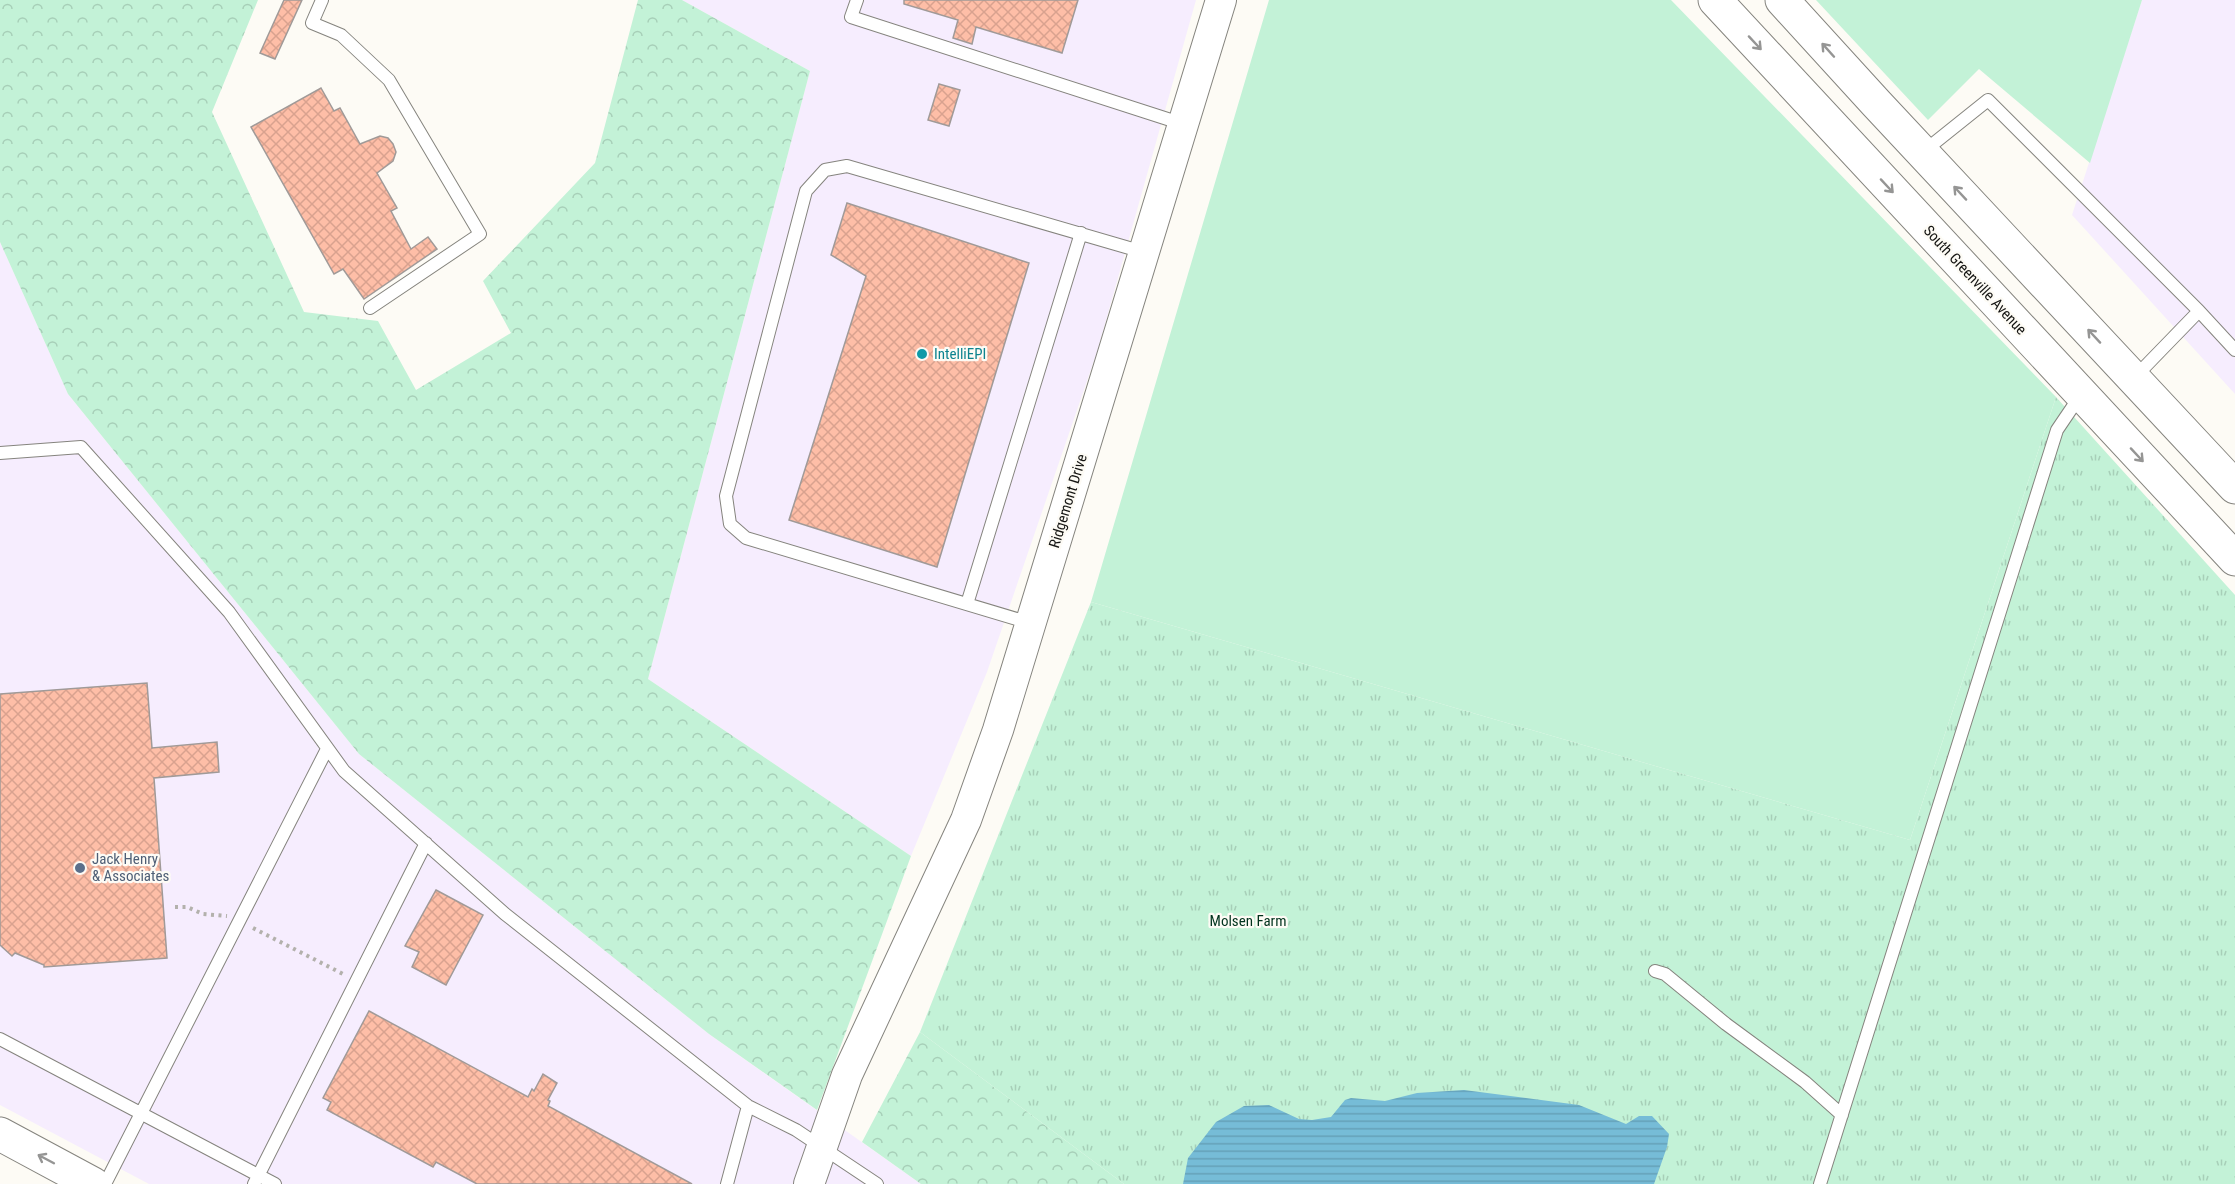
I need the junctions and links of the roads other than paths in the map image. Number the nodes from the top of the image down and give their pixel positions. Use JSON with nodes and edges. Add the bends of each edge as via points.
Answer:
{"nodes":[{"id":1,"x":322,"y":0,"type":"edge"},
{"id":2,"x":856,"y":0,"type":"edge"},
{"id":3,"x":1221,"y":0,"type":"edge"},
{"id":4,"x":1715,"y":0,"type":"edge"},
{"id":5,"x":1782,"y":0,"type":"edge"},
{"id":6,"x":1183,"y":124,"type":"junction"},
{"id":7,"x":1922,"y":153,"type":"junction"},
{"id":8,"x":1081,"y":233,"type":"junction"},
{"id":9,"x":1144,"y":252,"type":"junction"},
{"id":10,"x":370,"y":308,"type":"dead end"},
{"id":11,"x":2199,"y":311,"type":"junction"},
{"id":12,"x":2235,"y":350,"type":"edge"},
{"id":13,"x":2133,"y":379,"type":"junction"},
{"id":14,"x":2089,"y":404,"type":"junction"},
{"id":15,"x":0,"y":453,"type":"edge"},
{"id":16,"x":2235,"y":487,"type":"edge"},
{"id":17,"x":2235,"y":559,"type":"edge"},
{"id":18,"x":967,"y":604,"type":"junction"},
{"id":19,"x":1031,"y":623,"type":"junction"},
{"id":20,"x":327,"y":749,"type":"junction"},
{"id":21,"x":426,"y":843,"type":"junction"},
{"id":22,"x":1655,"y":971,"type":"dead end"},
{"id":23,"x":0,"y":1039,"type":"edge"},
{"id":24,"x":748,"y":1106,"type":"junction"},
{"id":25,"x":141,"y":1114,"type":"junction"},
{"id":26,"x":1842,"y":1115,"type":"junction"},
{"id":27,"x":0,"y":1134,"type":"edge"},
{"id":28,"x":822,"y":1149,"type":"junction"},
{"id":29,"x":256,"y":1180,"type":"edge"},
{"id":30,"x":93,"y":1184,"type":"edge"},
{"id":31,"x":105,"y":1184,"type":"edge"},
{"id":32,"x":275,"y":1184,"type":"edge"},
{"id":33,"x":727,"y":1184,"type":"edge"},
{"id":34,"x":809,"y":1184,"type":"edge"},
{"id":35,"x":877,"y":1184,"type":"edge"},
{"id":36,"x":1820,"y":1184,"type":"edge"}],
"edges":[{"from":1,"to":10,"type":"lane","via":[[312,23],[341,35],[389,80],[480,234]]},
{"from":2,"to":6,"type":"lane","via":[[851,17]]},
{"from":3,"to":6,"type":"street","name":"Ridgemont Drive"},
{"from":4,"to":14,"type":"main road","name":"South Greenville Avenue","one_way":true},
{"from":7,"to":5,"type":"main road","one_way":true},
{"from":6,"to":9,"type":"street","name":"Ridgemont Drive"},
{"from":7,"to":11,"type":"lane","via":[[1988,100]]},
{"from":13,"to":7,"type":"main road","one_way":true},
{"from":8,"to":9,"type":"lane"},
{"from":8,"to":18,"type":"lane"},
{"from":8,"to":18,"type":"lane","via":[[847,166],[825,170],[806,191],[726,496],[730,524],[747,538]]},
{"from":9,"to":19,"type":"street","name":"Ridgemont Drive"},
{"from":11,"to":12,"type":"lane"},
{"from":11,"to":13,"type":"lane"},
{"from":13,"to":14,"type":"main road"},
{"from":13,"to":16,"type":"main road"},
{"from":14,"to":17,"type":"main road","name":"South Greenville Avenue","one_way":true},
{"from":14,"to":26,"type":"lane","via":[[2057,430],[2053,441]]},
{"from":15,"to":20,"type":"lane","via":[[81,447],[229,612]]},
{"from":18,"to":19,"type":"lane"},
{"from":19,"to":28,"type":"street","name":"Ridgemont Drive","via":[[966,820],[847,1075]]},
{"from":20,"to":21,"type":"lane","via":[[344,771]]},
{"from":20,"to":25,"type":"lane"},
{"from":21,"to":24,"type":"lane","via":[[506,914]]},
{"from":21,"to":29,"type":"lane"},
{"from":22,"to":26,"type":"lane","via":[[1665,974]]},
{"from":23,"to":25,"type":"lane"},
{"from":24,"to":28,"type":"lane"},
{"from":24,"to":33,"type":"lane"},
{"from":25,"to":29,"type":"lane"},
{"from":25,"to":31,"type":"lane"},
{"from":26,"to":36,"type":"lane"},
{"from":30,"to":27,"type":"main road","one_way":true},
{"from":28,"to":34,"type":"street","name":"Ridgemont Drive"},
{"from":28,"to":35,"type":"lane"},
{"from":29,"to":32,"type":"lane"}]}
